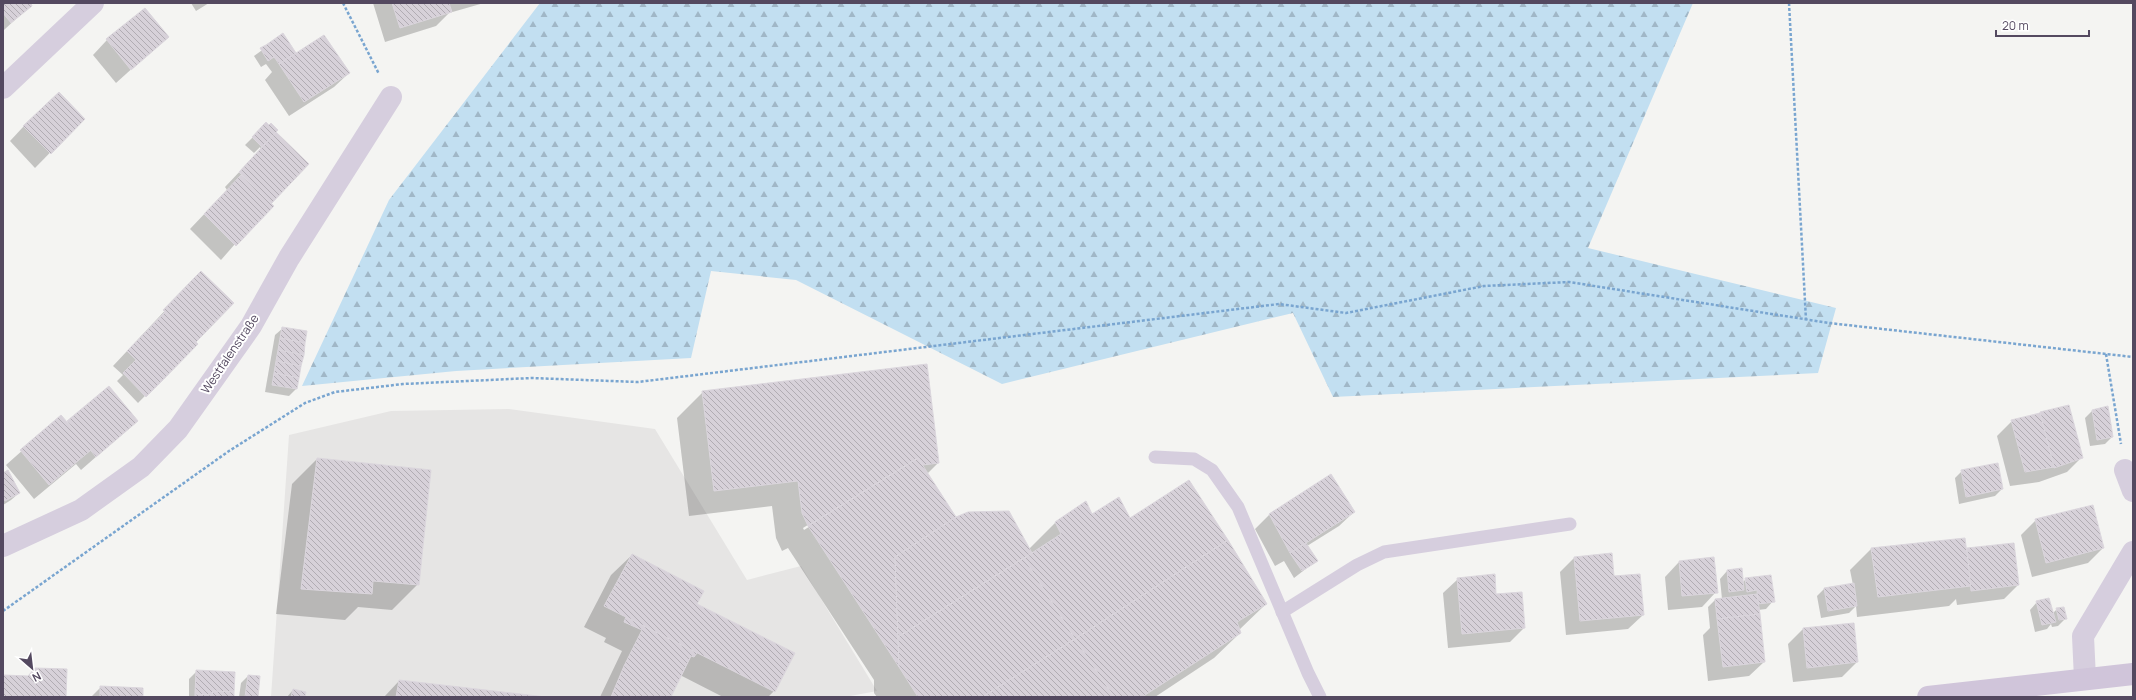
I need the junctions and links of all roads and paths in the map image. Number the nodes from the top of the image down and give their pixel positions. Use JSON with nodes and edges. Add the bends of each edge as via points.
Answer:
{"nodes":[{"id":1,"x":93,"y":3,"type":"edge"},
{"id":2,"x":343,"y":3,"type":"edge"},
{"id":3,"x":1789,"y":3,"type":"edge"},
{"id":4,"x":3,"y":88,"type":"edge"},
{"id":5,"x":391,"y":97,"type":"joint"},
{"id":6,"x":1806,"y":320,"type":"junction"},
{"id":7,"x":2106,"y":354,"type":"junction"},
{"id":8,"x":2133,"y":357,"type":"edge"},
{"id":9,"x":1156,"y":457,"type":"dead end"},
{"id":10,"x":2125,"y":470,"type":"joint"},
{"id":11,"x":2133,"y":491,"type":"edge"},
{"id":12,"x":1570,"y":524,"type":"dead end"},
{"id":13,"x":3,"y":546,"type":"edge"},
{"id":14,"x":2133,"y":552,"type":"edge"},
{"id":15,"x":3,"y":612,"type":"edge"},
{"id":16,"x":1282,"y":612,"type":"junction"},
{"id":17,"x":2133,"y":674,"type":"edge"},
{"id":18,"x":2084,"y":679,"type":"junction"},
{"id":19,"x":2041,"y":691,"type":"edge"},
{"id":20,"x":1320,"y":697,"type":"edge"},
{"id":21,"x":1928,"y":697,"type":"edge"}],
"edges":[{"from":1,"to":4,"type":"street"},
{"from":2,"to":5,"type":"path"},
{"from":3,"to":6,"type":"path"},
{"from":5,"to":13,"type":"street","name":"Westfalenstraße","via":[[289,258],[251,326],[178,429],[142,467],[81,510]]},
{"from":6,"to":7,"type":"path"},
{"from":6,"to":15,"type":"path","via":[[1569,282],[1484,286],[1346,313],[1279,304],[638,382],[532,378],[403,384],[335,392],[305,403],[229,451]]},
{"from":7,"to":8,"type":"path"},
{"from":7,"to":10,"type":"path"},
{"from":9,"to":16,"type":"lane","via":[[1194,459],[1212,470],[1238,507]]},
{"from":10,"to":11,"type":"street"},
{"from":12,"to":16,"type":"lane","via":[[1384,552],[1357,565]]},
{"from":14,"to":18,"type":"street","via":[[2083,636]]},
{"from":16,"to":20,"type":"lane"},
{"from":17,"to":18,"type":"main road"},
{"from":18,"to":19,"type":"main road"},
{"from":19,"to":21,"type":"main road"}]}
